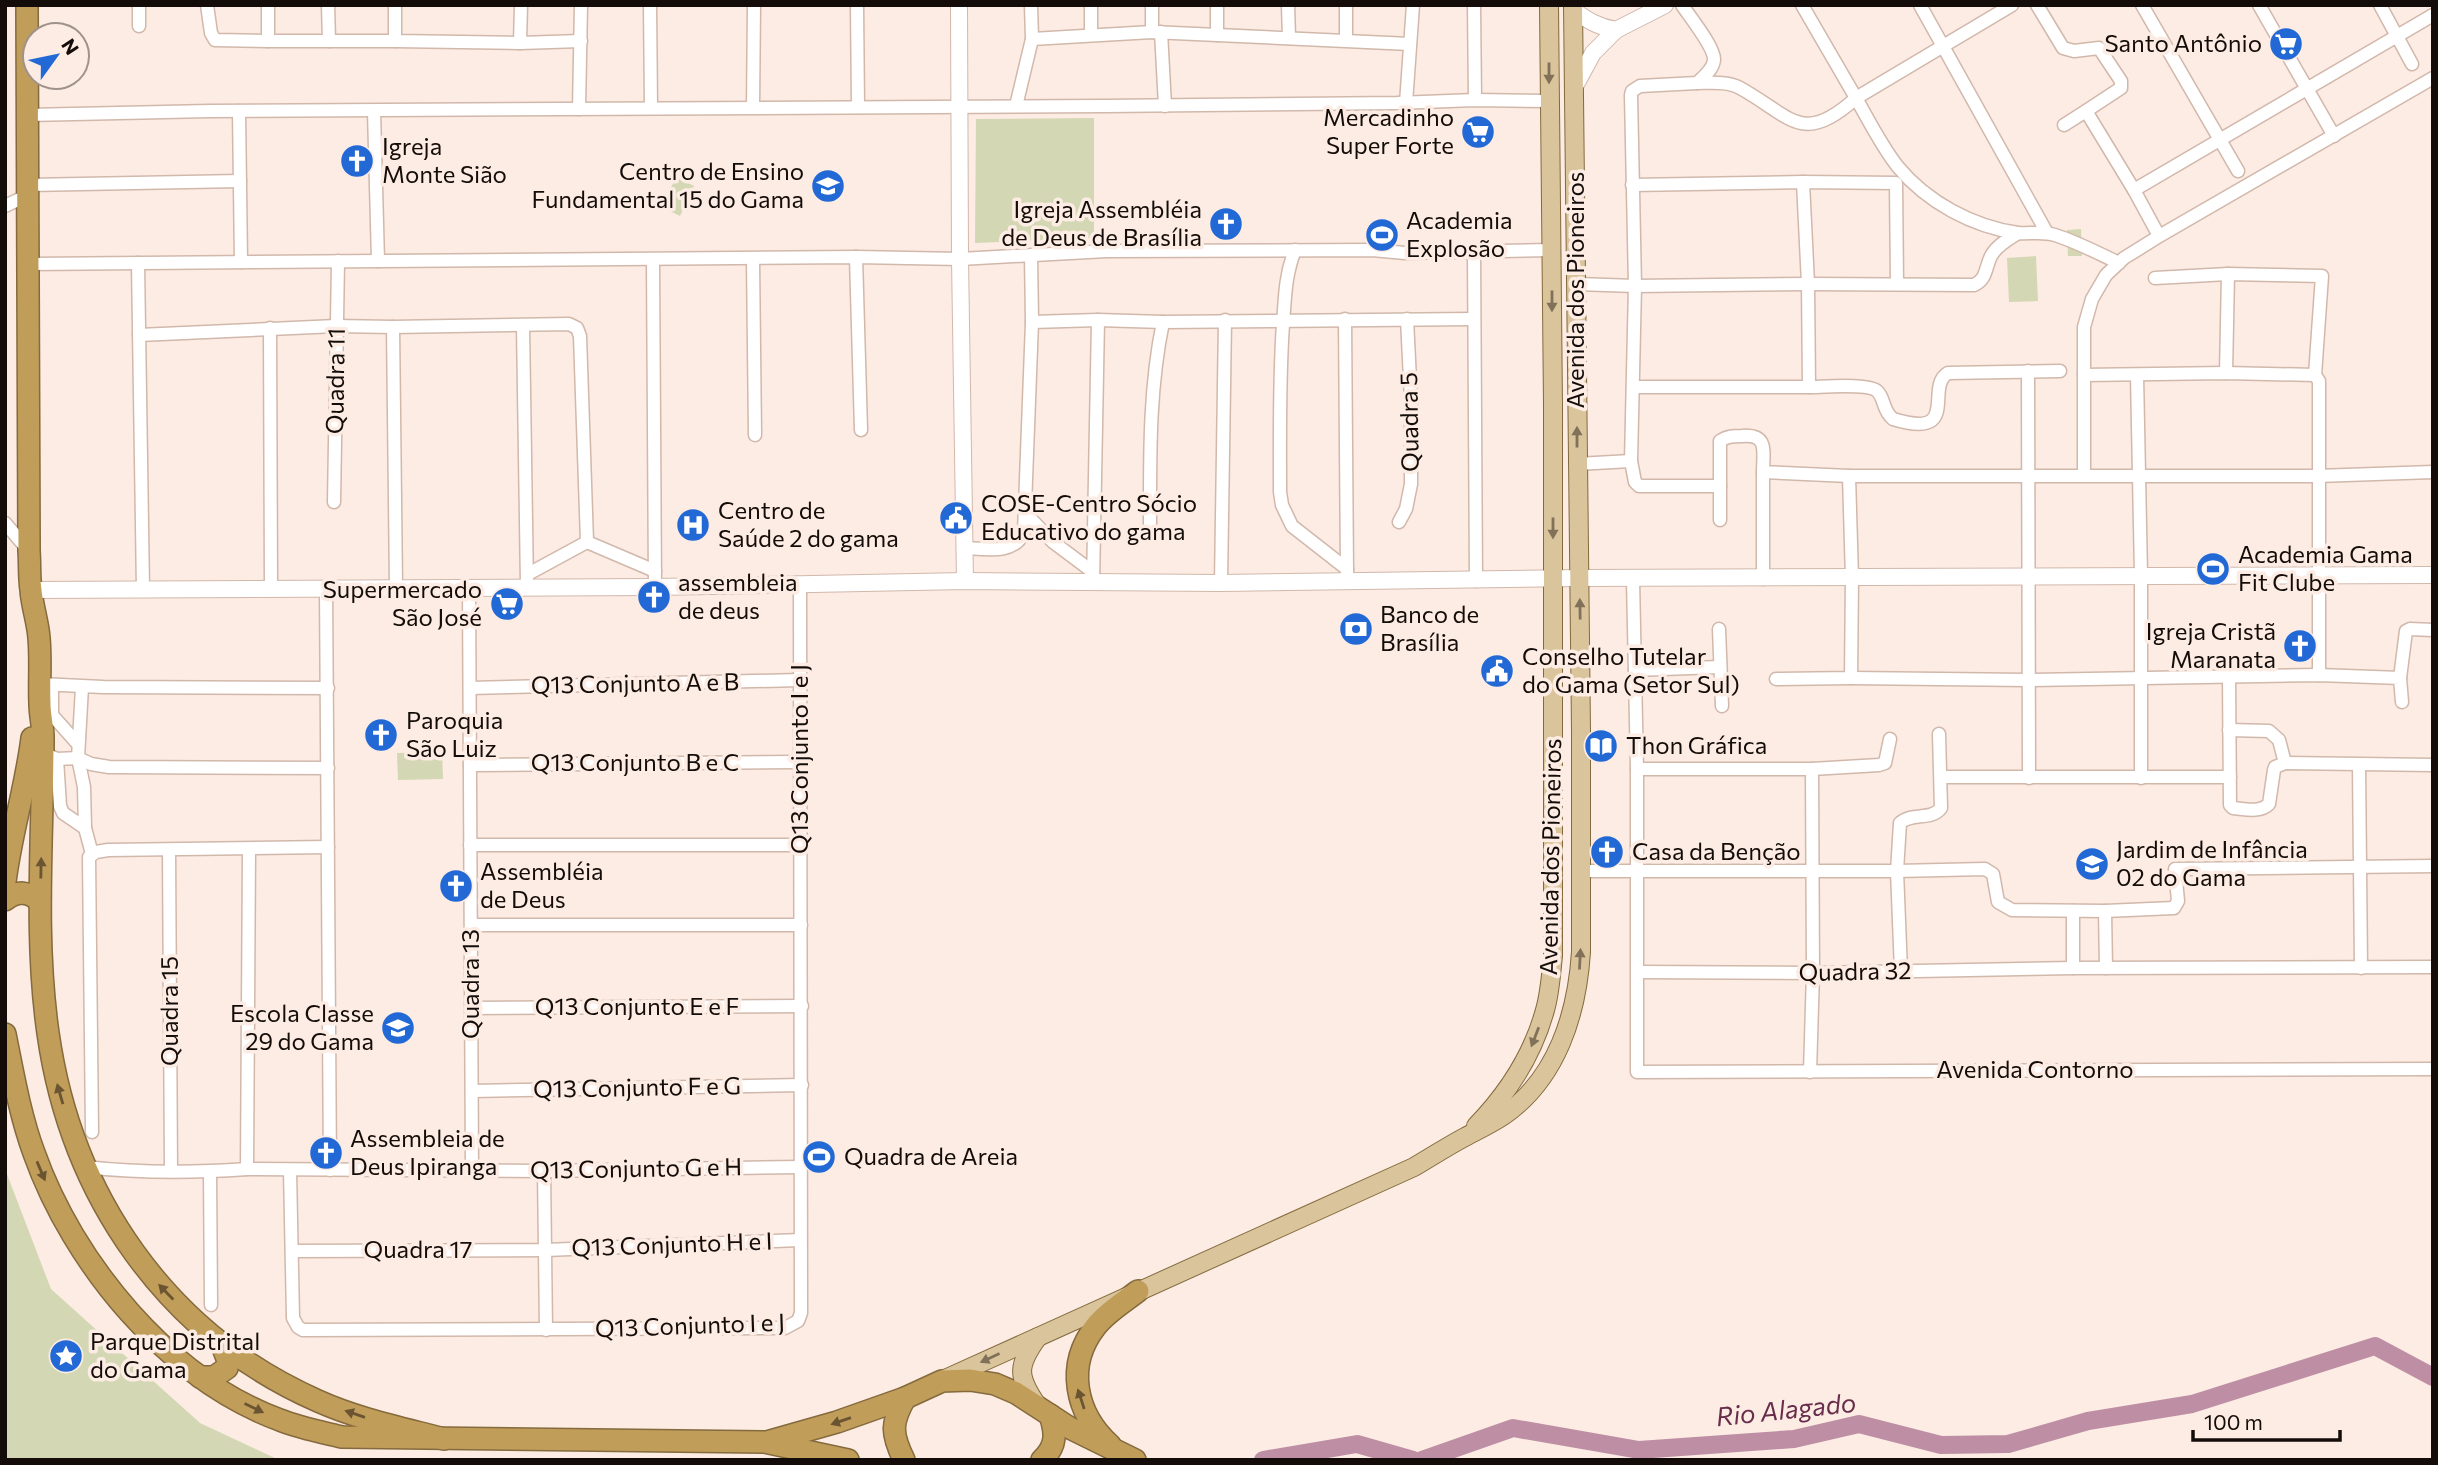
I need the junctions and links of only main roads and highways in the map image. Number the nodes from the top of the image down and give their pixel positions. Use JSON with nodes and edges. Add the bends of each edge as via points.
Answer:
{"nodes":[{"id":1,"x":27,"y":5,"type":"edge"},
{"id":2,"x":1549,"y":12,"type":"edge"},
{"id":3,"x":1574,"y":14,"type":"edge"},
{"id":4,"x":1553,"y":382,"type":"junction"},
{"id":5,"x":1577,"y":393,"type":"junction"},
{"id":6,"x":1553,"y":405,"type":"junction"},
{"id":7,"x":40,"y":706,"type":"junction"},
{"id":8,"x":1553,"y":729,"type":"junction"},
{"id":9,"x":1581,"y":731,"type":"junction"},
{"id":10,"x":5,"y":882,"type":"edge"},
{"id":11,"x":5,"y":900,"type":"edge"},
{"id":12,"x":40,"y":902,"type":"junction"},
{"id":13,"x":1545,"y":1010,"type":"junction"},
{"id":14,"x":1573,"y":1013,"type":"junction"},
{"id":15,"x":5,"y":1034,"type":"edge"},
{"id":16,"x":1466,"y":1136,"type":"junction"},
{"id":17,"x":1138,"y":1291,"type":"junction"},
{"id":18,"x":1039,"y":1336,"type":"junction"},
{"id":19,"x":222,"y":1345,"type":"junction"},
{"id":20,"x":200,"y":1377,"type":"junction"},
{"id":21,"x":942,"y":1381,"type":"junction"},
{"id":22,"x":905,"y":1398,"type":"junction"},
{"id":23,"x":1044,"y":1410,"type":"junction"},
{"id":24,"x":444,"y":1438,"type":"junction"},
{"id":25,"x":764,"y":1442,"type":"junction"},
{"id":26,"x":1128,"y":1457,"type":"edge"},
{"id":27,"x":848,"y":1460,"type":"edge"},
{"id":28,"x":904,"y":1460,"type":"edge"},
{"id":29,"x":1042,"y":1460,"type":"edge"}],
"edges":[{"from":1,"to":7,"type":"highway","via":[[29,551],[46,685]]},
{"from":2,"to":3,"type":"main road","via":[[1555,29],[1563,32]]},
{"from":2,"to":4,"type":"main road","name":"Avenida dos Pioneiros","one_way":true},
{"from":3,"to":5,"type":"main road","name":"Avenida dos Pioneiros"},
{"from":4,"to":5,"type":"main road"},
{"from":4,"to":6,"type":"main road","name":"Avenida dos Pioneiros"},
{"from":5,"to":6,"type":"main road"},
{"from":9,"to":5,"type":"main road","name":"Avenida dos Pioneiros","one_way":true},
{"from":6,"to":8,"type":"main road","name":"Avenida dos Pioneiros","one_way":true},
{"from":7,"to":10,"type":"highway"},
{"from":12,"to":7,"type":"highway","one_way":true,"via":[[50,756]]},
{"from":8,"to":9,"type":"main road","via":[[1570,735]]},
{"from":8,"to":13,"type":"main road","name":"Avenida dos Pioneiros","via":[[1553,944]]},
{"from":14,"to":9,"type":"main road","name":"Avenida dos Pioneiros","one_way":true,"via":[[1581,952]]},
{"from":11,"to":12,"type":"highway","via":[[20,892]]},
{"from":19,"to":12,"type":"highway","one_way":true,"via":[[153,1280],[125,1241],[85,1167],[54,1069]]},
{"from":13,"to":14,"type":"main road","via":[[1560,1016]]},
{"from":13,"to":16,"type":"main road","name":"Avenida dos Pioneiros","one_way":true,"via":[[1526,1060],[1499,1100]]},
{"from":14,"to":16,"type":"main road","name":"Avenida dos Pioneiros","via":[[1562,1043],[1533,1090],[1504,1115]]},
{"from":15,"to":20,"type":"highway","one_way":true,"via":[[34,1155],[74,1238],[136,1318]]},
{"from":16,"to":17,"type":"main road","via":[[1414,1167]]},
{"from":17,"to":18,"type":"main road"},
{"from":26,"to":17,"type":"highway","one_way":true,"via":[[1103,1439],[1086,1414],[1077,1389],[1077,1365],[1096,1325]]},
{"from":18,"to":21,"type":"main road","one_way":true},
{"from":18,"to":23,"type":"main road","via":[[1026,1355],[1021,1374]]},
{"from":19,"to":20,"type":"highway","via":[[227,1368],[214,1377]]},
{"from":24,"to":19,"type":"highway","one_way":true,"via":[[319,1401],[272,1378]]},
{"from":20,"to":24,"type":"highway","one_way":true,"via":[[247,1406],[314,1431],[341,1437]]},
{"from":21,"to":22,"type":"highway"},
{"from":21,"to":23,"type":"highway","via":[[995,1384]]},
{"from":22,"to":25,"type":"highway","one_way":true},
{"from":22,"to":28,"type":"highway","via":[[893,1429]]},
{"from":23,"to":26,"type":"highway"},
{"from":23,"to":29,"type":"highway","via":[[1055,1430],[1054,1443]]},
{"from":24,"to":25,"type":"highway"},
{"from":25,"to":27,"type":"highway"}]}
